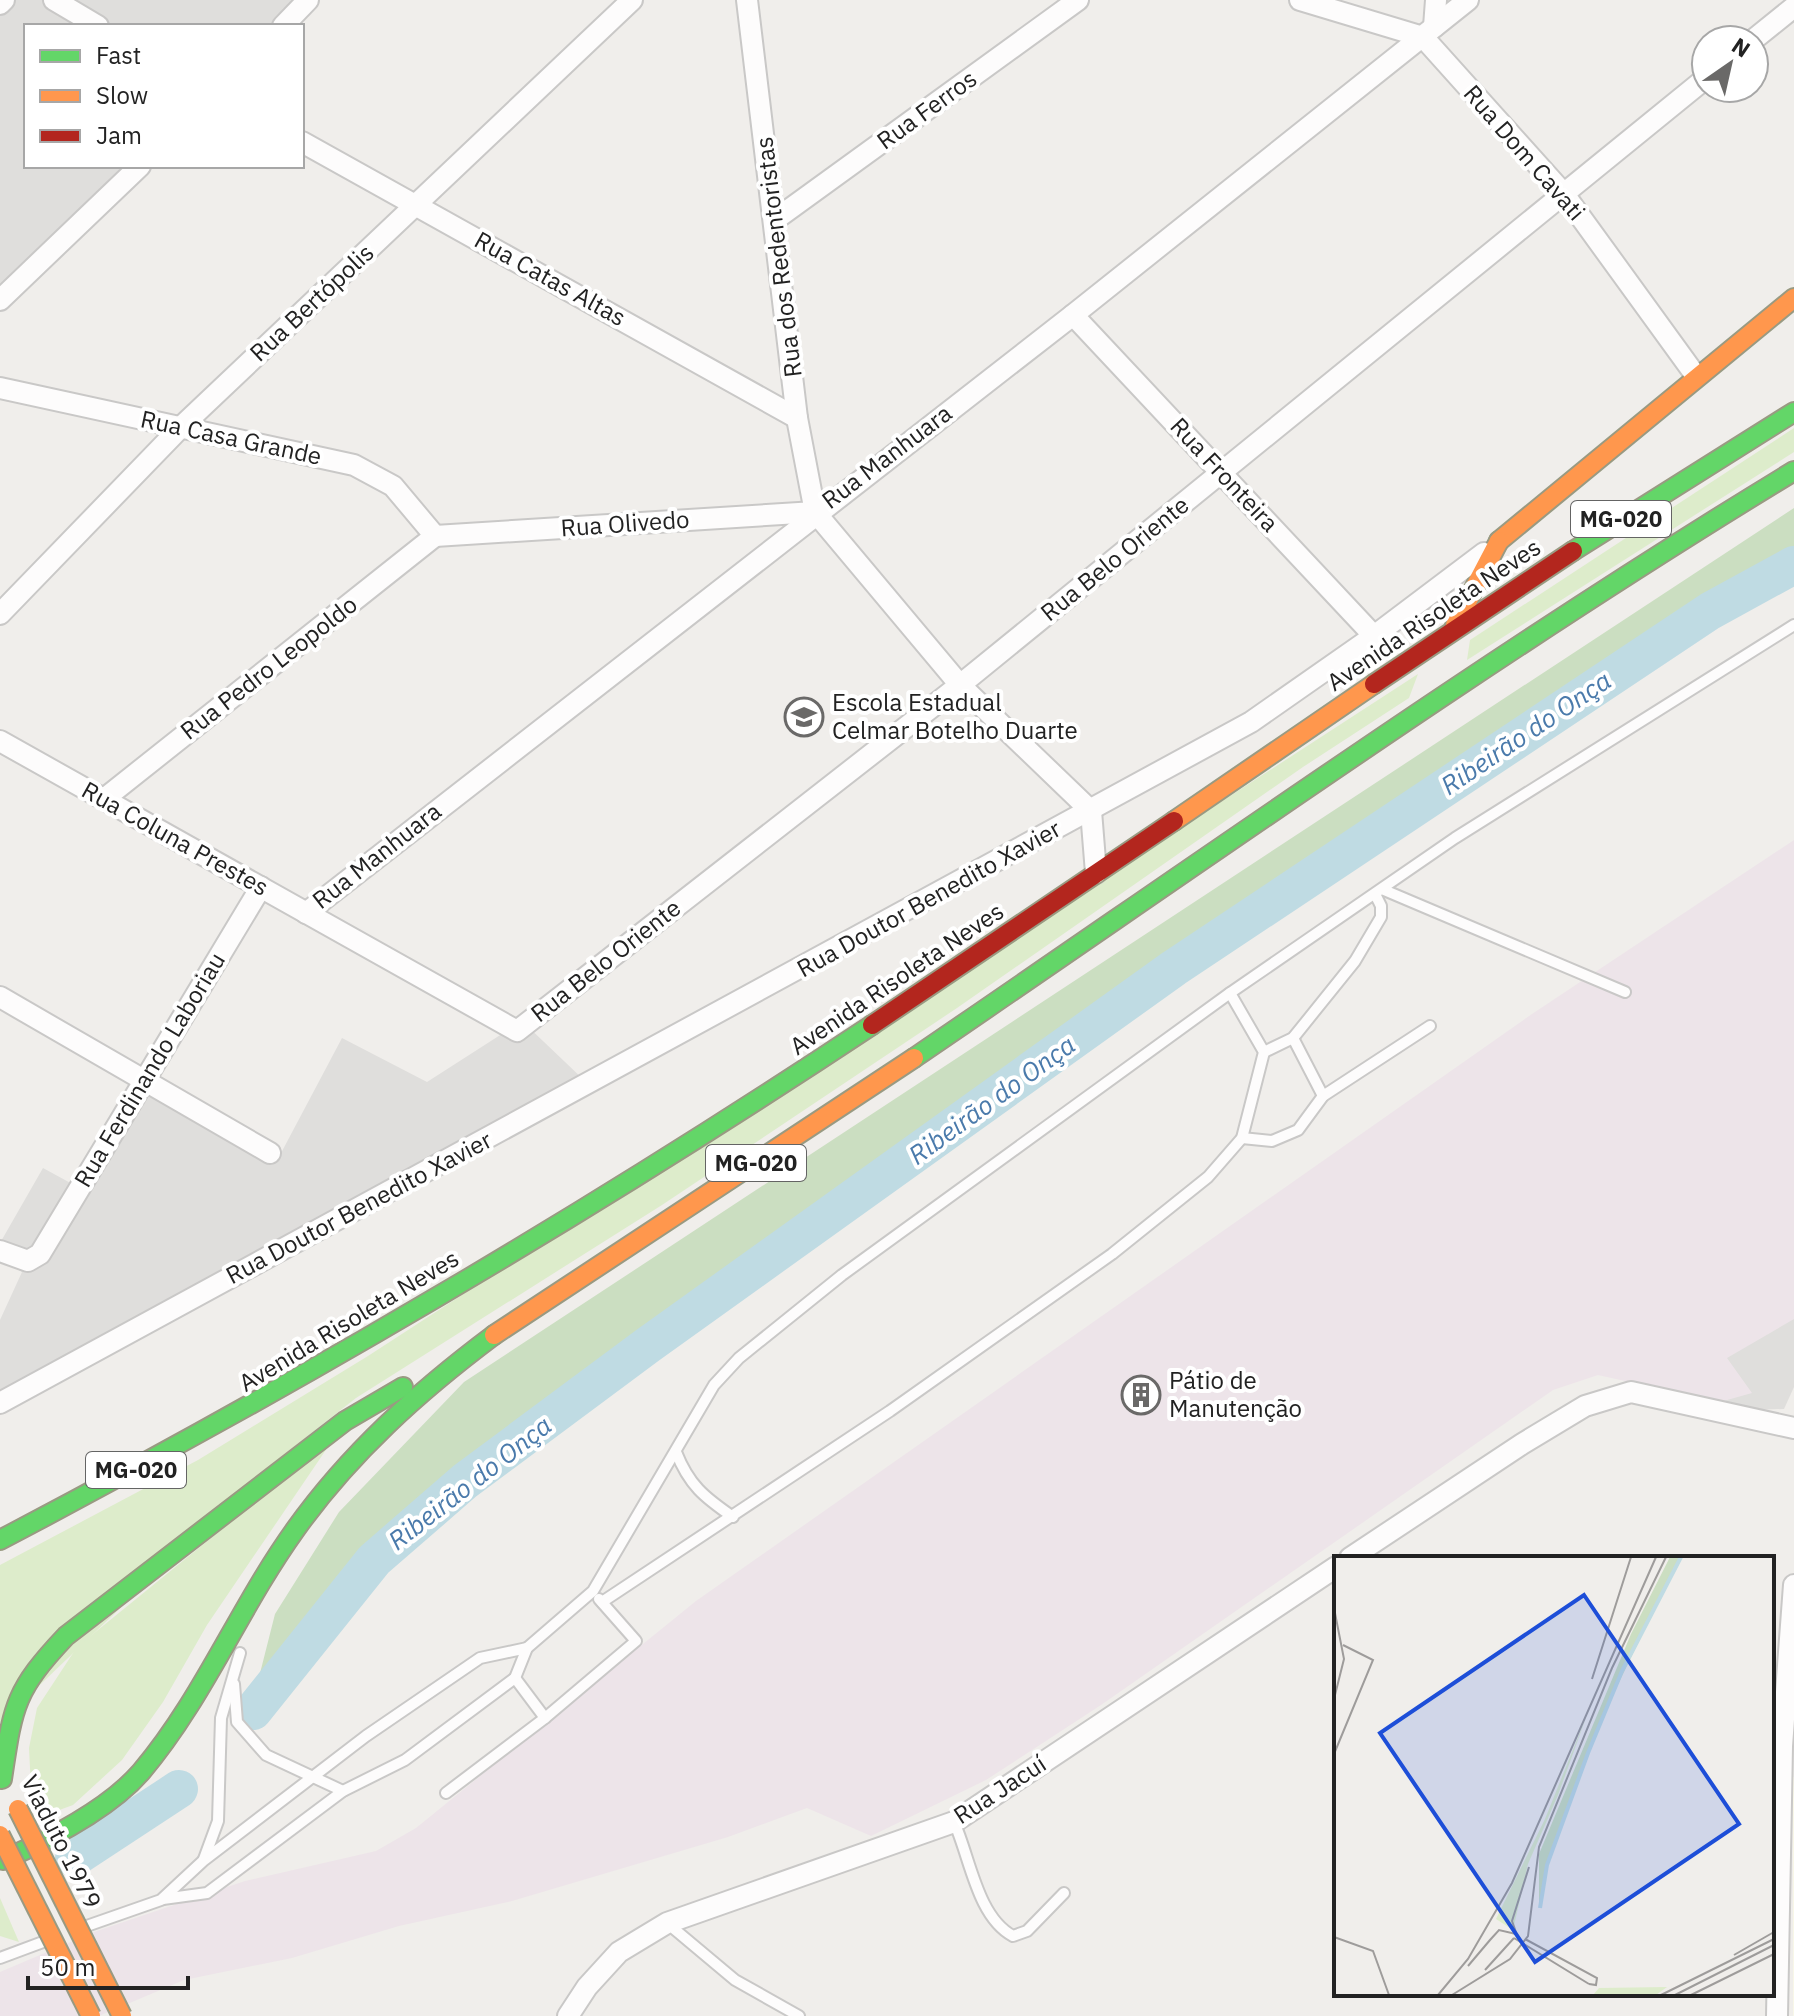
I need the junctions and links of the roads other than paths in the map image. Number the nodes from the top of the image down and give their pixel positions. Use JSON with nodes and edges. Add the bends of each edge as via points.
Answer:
{"nodes":[{"id":1,"x":54,"y":0,"type":"edge"},
{"id":2,"x":308,"y":0,"type":"edge"},
{"id":3,"x":632,"y":0,"type":"edge"},
{"id":4,"x":747,"y":0,"type":"edge"},
{"id":5,"x":1078,"y":0,"type":"edge"},
{"id":6,"x":1300,"y":0,"type":"edge"},
{"id":7,"x":1436,"y":0,"type":"edge"},
{"id":8,"x":1468,"y":0,"type":"edge"},
{"id":9,"x":1794,"y":7,"type":"edge"},
{"id":10,"x":95,"y":24,"type":"edge"},
{"id":11,"x":285,"y":24,"type":"edge"},
{"id":12,"x":1770,"y":26,"type":"edge"},
{"id":13,"x":1428,"y":32,"type":"junction"},
{"id":14,"x":1690,"y":91,"type":"edge"},
{"id":15,"x":304,"y":143,"type":"edge"},
{"id":16,"x":138,"y":168,"type":"edge"},
{"id":17,"x":1564,"y":194,"type":"junction"},
{"id":18,"x":417,"y":204,"type":"junction"},
{"id":19,"x":776,"y":219,"type":"junction"},
{"id":20,"x":1794,"y":298,"type":"edge"},
{"id":21,"x":0,"y":300,"type":"edge"},
{"id":22,"x":1073,"y":315,"type":"junction"},
{"id":23,"x":1696,"y":376,"type":"junction"},
{"id":24,"x":0,"y":388,"type":"edge"},
{"id":25,"x":1794,"y":412,"type":"edge"},
{"id":26,"x":797,"y":418,"type":"junction"},
{"id":27,"x":182,"y":426,"type":"junction"},
{"id":28,"x":1794,"y":471,"type":"edge"},
{"id":29,"x":1222,"y":472,"type":"junction"},
{"id":30,"x":815,"y":512,"type":"junction"},
{"id":31,"x":435,"y":536,"type":"junction"},
{"id":32,"x":1499,"y":541,"type":"junction"},
{"id":33,"x":0,"y":614,"type":"edge"},
{"id":34,"x":1794,"y":625,"type":"edge"},
{"id":35,"x":1451,"y":631,"type":"junction"},
{"id":36,"x":1374,"y":636,"type":"junction"},
{"id":37,"x":960,"y":685,"type":"junction"},
{"id":38,"x":0,"y":741,"type":"edge"},
{"id":39,"x":104,"y":799,"type":"junction"},
{"id":40,"x":1091,"y":811,"type":"junction"},
{"id":41,"x":1096,"y":873,"type":"junction"},
{"id":42,"x":261,"y":887,"type":"junction"},
{"id":43,"x":1380,"y":893,"type":"junction"},
{"id":44,"x":306,"y":913,"type":"junction"},
{"id":45,"x":1625,"y":992,"type":"dead end"},
{"id":46,"x":1230,"y":993,"type":"junction"},
{"id":47,"x":0,"y":997,"type":"edge"},
{"id":48,"x":1430,"y":1026,"type":"dead end"},
{"id":49,"x":517,"y":1031,"type":"joint"},
{"id":50,"x":1293,"y":1038,"type":"junction"},
{"id":51,"x":1264,"y":1052,"type":"junction"},
{"id":52,"x":144,"y":1078,"type":"junction"},
{"id":53,"x":1323,"y":1096,"type":"junction"},
{"id":54,"x":1242,"y":1138,"type":"junction"},
{"id":55,"x":270,"y":1153,"type":"dead end"},
{"id":56,"x":0,"y":1251,"type":"edge"},
{"id":57,"x":493,"y":1335,"type":"junction"},
{"id":58,"x":0,"y":1403,"type":"edge"},
{"id":59,"x":1794,"y":1428,"type":"edge"},
{"id":60,"x":676,"y":1452,"type":"junction"},
{"id":61,"x":733,"y":1517,"type":"junction"},
{"id":62,"x":294,"y":1531,"type":"junction"},
{"id":63,"x":0,"y":1540,"type":"edge"},
{"id":64,"x":1353,"y":1556,"type":"edge"},
{"id":65,"x":1334,"y":1568,"type":"edge"},
{"id":66,"x":1794,"y":1585,"type":"edge"},
{"id":67,"x":593,"y":1591,"type":"junction"},
{"id":68,"x":602,"y":1602,"type":"junction"},
{"id":69,"x":247,"y":1631,"type":"dead end"},
{"id":70,"x":242,"y":1646,"type":"dead end"},
{"id":71,"x":527,"y":1648,"type":"junction"},
{"id":72,"x":233,"y":1674,"type":"junction"},
{"id":73,"x":515,"y":1678,"type":"junction"},
{"id":74,"x":545,"y":1718,"type":"junction"},
{"id":75,"x":1788,"y":1747,"type":"edge"},
{"id":76,"x":1,"y":1777,"type":"edge"},
{"id":77,"x":312,"y":1779,"type":"junction"},
{"id":78,"x":343,"y":1791,"type":"junction"},
{"id":79,"x":446,"y":1793,"type":"dead end"},
{"id":80,"x":954,"y":1822,"type":"junction"},
{"id":81,"x":0,"y":1835,"type":"edge"},
{"id":82,"x":0,"y":1861,"type":"edge"},
{"id":83,"x":203,"y":1861,"type":"junction"},
{"id":84,"x":1064,"y":1893,"type":"dead end"},
{"id":85,"x":161,"y":1900,"type":"junction"},
{"id":86,"x":667,"y":1923,"type":"junction"},
{"id":87,"x":3,"y":1954,"type":"edge"},
{"id":88,"x":91,"y":2016,"type":"edge"},
{"id":89,"x":122,"y":2016,"type":"edge"},
{"id":90,"x":568,"y":2016,"type":"edge"},
{"id":91,"x":799,"y":2016,"type":"edge"},
{"id":92,"x":1777,"y":2016,"type":"edge"}],
"edges":[{"from":1,"to":10,"type":"street"},
{"from":2,"to":11,"type":"street"},
{"from":3,"to":18,"type":"street","name":"Rua Bertópolis"},
{"from":4,"to":19,"type":"street","name":"Rua dos Redentoristas"},
{"from":5,"to":19,"type":"street","name":"Rua Ferros"},
{"from":6,"to":13,"type":"street"},
{"from":7,"to":13,"type":"street"},
{"from":8,"to":13,"type":"street","name":"Rua Manhuara"},
{"from":9,"to":12,"type":"street"},
{"from":13,"to":17,"type":"street","name":"Rua Dom Cavati"},
{"from":13,"to":22,"type":"street","name":"Rua Manhuara"},
{"from":14,"to":17,"type":"street","name":"Rua Belo Oriente"},
{"from":15,"to":18,"type":"street","name":"Rua Catas Altas"},
{"from":16,"to":21,"type":"street"},
{"from":17,"to":23,"type":"street","name":"Rua Dom Cavati"},
{"from":17,"to":29,"type":"street","name":"Rua Belo Oriente"},
{"from":18,"to":26,"type":"street","name":"Rua Catas Altas"},
{"from":18,"to":27,"type":"street","name":"Rua Bertópolis"},
{"from":19,"to":26,"type":"street","name":"Rua dos Redentoristas"},
{"from":20,"to":23,"type":"main road","name":"Rua Doutor Benedito Xavier"},
{"from":22,"to":29,"type":"street","name":"Rua Fronteira"},
{"from":22,"to":30,"type":"street","name":"Rua Manhuara"},
{"from":23,"to":32,"type":"main road","name":"Rua Doutor Benedito Xavier"},
{"from":24,"to":27,"type":"street","name":"Rua Casa Grande"},
{"from":25,"to":35,"type":"main road","name":"Avenida Risoleta Neves","number":"MG-020"},
{"from":26,"to":30,"type":"street","name":"Rua dos Redentoristas"},
{"from":27,"to":31,"type":"street","name":"Rua Casa Grande","via":[[354,465],[393,486]]},
{"from":27,"to":33,"type":"street","name":"Rua Bertópolis"},
{"from":28,"to":57,"type":"main road","number":"MG-020","via":[[1580,605],[833,1113]]},
{"from":29,"to":36,"type":"street","name":"Rua Fronteira"},
{"from":29,"to":37,"type":"street","name":"Rua Belo Oriente"},
{"from":30,"to":31,"type":"street","name":"Rua Olivedo"},
{"from":30,"to":37,"type":"street"},
{"from":30,"to":44,"type":"street","name":"Rua Manhuara"},
{"from":31,"to":39,"type":"street","name":"Rua Pedro Leopoldo"},
{"from":32,"to":35,"type":"main road"},
{"from":32,"to":36,"type":"street","name":"Rua Doutor Benedito Xavier"},
{"from":34,"to":43,"type":"lane","via":[[1455,838]]},
{"from":35,"to":41,"type":"main road","name":"Avenida Risoleta Neves","number":"MG-020"},
{"from":36,"to":40,"type":"street","name":"Rua Doutor Benedito Xavier","via":[[1251,722]]},
{"from":37,"to":40,"type":"street"},
{"from":37,"to":49,"type":"street","name":"Rua Belo Oriente"},
{"from":38,"to":39,"type":"street","name":"Rua Coluna Prestes"},
{"from":39,"to":42,"type":"street","name":"Rua Coluna Prestes"},
{"from":40,"to":41,"type":"street"},
{"from":40,"to":58,"type":"street","name":"Rua Doutor Benedito Xavier"},
{"from":41,"to":63,"type":"main road","name":"Avenida Risoleta Neves","number":"MG-020","via":[[809,1068],[537,1238],[185,1445]]},
{"from":42,"to":44,"type":"street","name":"Rua Coluna Prestes"},
{"from":42,"to":52,"type":"street","name":"Rua Ferdinando Laboriau"},
{"from":43,"to":45,"type":"lane"},
{"from":43,"to":46,"type":"lane"},
{"from":43,"to":50,"type":"lane","via":[[1381,917],[1355,961]]},
{"from":44,"to":49,"type":"street","name":"Rua Coluna Prestes"},
{"from":46,"to":51,"type":"lane"},
{"from":46,"to":60,"type":"lane","via":[[842,1275],[739,1358],[714,1385]]},
{"from":47,"to":52,"type":"street"},
{"from":48,"to":53,"type":"lane"},
{"from":50,"to":51,"type":"lane"},
{"from":50,"to":53,"type":"lane"},
{"from":51,"to":54,"type":"lane"},
{"from":52,"to":55,"type":"street"},
{"from":52,"to":56,"type":"street","name":"Rua Ferdinando Laboriau","via":[[40,1254],[28,1261]]},
{"from":53,"to":54,"type":"lane","via":[[1298,1130],[1272,1141]]},
{"from":54,"to":61,"type":"lane","via":[[1208,1177],[1112,1254]]},
{"from":57,"to":62,"type":"main road","number":"MG-020","via":[[416,1394],[352,1458]]},
{"from":57,"to":76,"type":"main road","via":[[345,1421],[66,1636],[30,1674],[12,1713]]},
{"from":59,"to":64,"type":"street","via":[[1631,1392],[1572,1414]]},
{"from":60,"to":61,"type":"lane","via":[[685,1477]]},
{"from":60,"to":67,"type":"lane"},
{"from":61,"to":68,"type":"lane"},
{"from":62,"to":69,"type":"lane"},
{"from":62,"to":82,"type":"main road","number":"MG-020","via":[[185,1711],[139,1774],[65,1832]]},
{"from":65,"to":80,"type":"street","name":"Rua Jacuí"},
{"from":66,"to":75,"type":"street"},
{"from":67,"to":68,"type":"lane"},
{"from":67,"to":71,"type":"lane"},
{"from":68,"to":74,"type":"lane","via":[[636,1641]]},
{"from":70,"to":72,"type":"lane"},
{"from":71,"to":73,"type":"lane"},
{"from":71,"to":77,"type":"lane","via":[[480,1658]]},
{"from":72,"to":77,"type":"lane","via":[[237,1722],[266,1755]]},
{"from":72,"to":83,"type":"lane","via":[[221,1718],[218,1821]]},
{"from":73,"to":74,"type":"lane"},
{"from":73,"to":78,"type":"lane","via":[[405,1760]]},
{"from":74,"to":79,"type":"lane"},
{"from":75,"to":92,"type":"street"},
{"from":76,"to":89,"type":"main road","name":"Viaduto 1979","bridge":true},
{"from":77,"to":78,"type":"lane"},
{"from":77,"to":83,"type":"lane"},
{"from":78,"to":85,"type":"lane","via":[[207,1893]]},
{"from":80,"to":84,"type":"lane","via":[[999,1929],[1013,1936],[1027,1931]]},
{"from":80,"to":86,"type":"street","name":"Rua Jacuí"},
{"from":81,"to":88,"type":"main road","bridge":true},
{"from":83,"to":85,"type":"lane"},
{"from":85,"to":87,"type":"lane"},
{"from":86,"to":90,"type":"street","name":"Rua Jacuí","via":[[619,1952]]},
{"from":86,"to":91,"type":"lane","via":[[735,1980]]}]}
